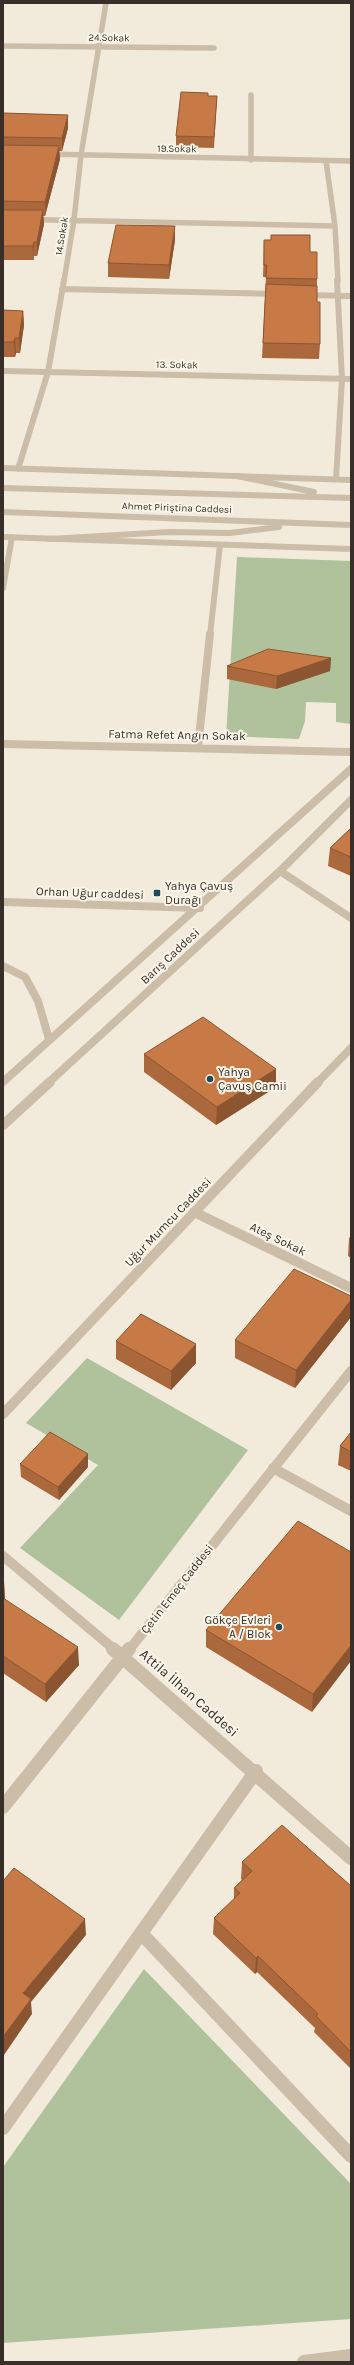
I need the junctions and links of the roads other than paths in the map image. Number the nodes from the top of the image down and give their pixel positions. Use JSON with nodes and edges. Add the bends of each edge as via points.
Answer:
{"nodes":[{"id":1,"x":106,"y":3,"type":"edge"},
{"id":2,"x":3,"y":46,"type":"edge"},
{"id":3,"x":99,"y":47,"type":"junction"},
{"id":4,"x":214,"y":48,"type":"dead end"},
{"id":5,"x":251,"y":95,"type":"dead end"},
{"id":6,"x":42,"y":154,"type":"edge"},
{"id":7,"x":81,"y":155,"type":"junction"},
{"id":8,"x":251,"y":160,"type":"junction"},
{"id":9,"x":326,"y":161,"type":"junction"},
{"id":10,"x":351,"y":161,"type":"edge"},
{"id":11,"x":3,"y":219,"type":"edge"},
{"id":12,"x":74,"y":220,"type":"junction"},
{"id":13,"x":335,"y":226,"type":"junction"},
{"id":14,"x":62,"y":289,"type":"junction"},
{"id":15,"x":283,"y":294,"type":"edge"},
{"id":16,"x":299,"y":294,"type":"edge"},
{"id":17,"x":339,"y":295,"type":"junction"},
{"id":18,"x":351,"y":296,"type":"edge"},
{"id":19,"x":3,"y":371,"type":"edge"},
{"id":20,"x":48,"y":372,"type":"junction"},
{"id":21,"x":342,"y":379,"type":"junction"},
{"id":22,"x":351,"y":379,"type":"edge"},
{"id":23,"x":3,"y":468,"type":"edge"},
{"id":24,"x":18,"y":469,"type":"junction"},
{"id":25,"x":237,"y":476,"type":"junction"},
{"id":26,"x":336,"y":479,"type":"junction"},
{"id":27,"x":351,"y":480,"type":"edge"},
{"id":28,"x":3,"y":488,"type":"edge"},
{"id":29,"x":351,"y":498,"type":"edge"},
{"id":30,"x":3,"y":512,"type":"edge"},
{"id":31,"x":309,"y":523,"type":"junction"},
{"id":32,"x":351,"y":524,"type":"edge"},
{"id":33,"x":3,"y":537,"type":"edge"},
{"id":34,"x":12,"y":537,"type":"junction"},
{"id":35,"x":49,"y":539,"type":"junction"},
{"id":36,"x":220,"y":545,"type":"junction"},
{"id":37,"x":351,"y":549,"type":"edge"},
{"id":38,"x":3,"y":588,"type":"edge"},
{"id":39,"x":3,"y":744,"type":"edge"},
{"id":40,"x":198,"y":747,"type":"junction"},
{"id":41,"x":351,"y":752,"type":"edge"},
{"id":42,"x":351,"y":769,"type":"edge"},
{"id":43,"x":351,"y":800,"type":"edge"},
{"id":44,"x":280,"y":871,"type":"junction"},
{"id":45,"x":3,"y":902,"type":"edge"},
{"id":46,"x":200,"y":908,"type":"junction"},
{"id":47,"x":351,"y":918,"type":"edge"},
{"id":48,"x":3,"y":966,"type":"edge"},
{"id":49,"x":49,"y":1040,"type":"junction"},
{"id":50,"x":351,"y":1048,"type":"edge"},
{"id":51,"x":3,"y":1082,"type":"edge"},
{"id":52,"x":3,"y":1126,"type":"edge"},
{"id":53,"x":194,"y":1212,"type":"junction"},
{"id":54,"x":351,"y":1288,"type":"edge"},
{"id":55,"x":351,"y":1371,"type":"edge"},
{"id":56,"x":3,"y":1414,"type":"edge"},
{"id":57,"x":273,"y":1468,"type":"junction"},
{"id":58,"x":351,"y":1511,"type":"edge"},
{"id":59,"x":3,"y":1556,"type":"edge"},
{"id":60,"x":124,"y":1656,"type":"junction"},
{"id":61,"x":256,"y":1771,"type":"junction"},
{"id":62,"x":3,"y":1807,"type":"edge"},
{"id":63,"x":351,"y":1858,"type":"edge"},
{"id":64,"x":142,"y":1934,"type":"junction"},
{"id":65,"x":3,"y":2128,"type":"edge"},
{"id":66,"x":351,"y":2156,"type":"edge"},
{"id":67,"x":351,"y":2356,"type":"edge"},
{"id":68,"x":304,"y":2362,"type":"edge"}],
"edges":[{"from":1,"to":3,"type":"street","name":"14.Sokak"},
{"from":2,"to":3,"type":"street","name":"24.Sokak"},
{"from":3,"to":4,"type":"street","name":"24.Sokak"},
{"from":3,"to":7,"type":"street","name":"14.Sokak"},
{"from":5,"to":8,"type":"street"},
{"from":6,"to":7,"type":"street","name":"19.Sokak"},
{"from":7,"to":8,"type":"street","name":"19.Sokak"},
{"from":7,"to":12,"type":"street","name":"14.Sokak"},
{"from":8,"to":9,"type":"street","name":"19.Sokak"},
{"from":9,"to":10,"type":"street","name":"19.Sokak"},
{"from":9,"to":13,"type":"street"},
{"from":11,"to":12,"type":"street"},
{"from":12,"to":13,"type":"street"},
{"from":12,"to":14,"type":"street","name":"14.Sokak"},
{"from":13,"to":17,"type":"street"},
{"from":14,"to":15,"type":"street"},
{"from":14,"to":20,"type":"street","name":"14.Sokak"},
{"from":16,"to":17,"type":"street"},
{"from":17,"to":18,"type":"street"},
{"from":17,"to":21,"type":"street"},
{"from":19,"to":20,"type":"street","name":"13. Sokak"},
{"from":20,"to":21,"type":"street","name":"13. Sokak"},
{"from":20,"to":24,"type":"street","name":"14.Sokak"},
{"from":21,"to":22,"type":"street","name":"13. Sokak"},
{"from":21,"to":26,"type":"street"},
{"from":23,"to":24,"type":"street"},
{"from":24,"to":25,"type":"street"},
{"from":25,"to":26,"type":"street"},
{"from":25,"to":29,"type":"street"},
{"from":26,"to":27,"type":"street"},
{"from":28,"to":29,"type":"street","name":"Ahmet Piriştina Caddesi"},
{"from":30,"to":31,"type":"street","name":"Ahmet Piriştina Caddesi"},
{"from":31,"to":32,"type":"street","name":"Ahmet Piriştina Caddesi"},
{"from":31,"to":35,"type":"street","via":[[230,533],[169,532]]},
{"from":33,"to":34,"type":"street"},
{"from":34,"to":35,"type":"street"},
{"from":34,"to":38,"type":"street"},
{"from":35,"to":36,"type":"street"},
{"from":36,"to":37,"type":"street"},
{"from":36,"to":40,"type":"street"},
{"from":39,"to":40,"type":"street","name":"Fatma Refet Angın Sokak"},
{"from":40,"to":41,"type":"street","name":"Fatma Refet Angın Sokak"},
{"from":42,"to":46,"type":"street","name":"Barış Caddesi","via":[[276,841]]},
{"from":43,"to":44,"type":"street","name":"Barış Caddesi"},
{"from":44,"to":47,"type":"street"},
{"from":44,"to":52,"type":"street","name":"Barış Caddesi"},
{"from":45,"to":46,"type":"street","name":"Orhan Uğur caddesi"},
{"from":46,"to":49,"type":"street","name":"Barış Caddesi"},
{"from":48,"to":49,"type":"street","via":[[25,977],[38,1001]]},
{"from":49,"to":51,"type":"street","name":"Barış Caddesi"},
{"from":50,"to":53,"type":"street","name":"Uğur Mumcu Caddesi"},
{"from":53,"to":54,"type":"street","name":"Ateş Sokak"},
{"from":53,"to":56,"type":"street","name":"Uğur Mumcu Caddesi"},
{"from":55,"to":57,"type":"street","name":"Çetin Emeç Caddesi"},
{"from":57,"to":58,"type":"street"},
{"from":57,"to":60,"type":"street","name":"Çetin Emeç Caddesi"},
{"from":59,"to":60,"type":"street","name":"Attila İlhan Caddesi"},
{"from":60,"to":61,"type":"street","name":"Attila İlhan Caddesi"},
{"from":60,"to":62,"type":"street","name":"Çetin Emeç Caddesi"},
{"from":61,"to":63,"type":"street","name":"Attila İlhan Caddesi"},
{"from":61,"to":64,"type":"street"},
{"from":64,"to":65,"type":"street"},
{"from":64,"to":66,"type":"street"},
{"from":67,"to":68,"type":"street"}]}
